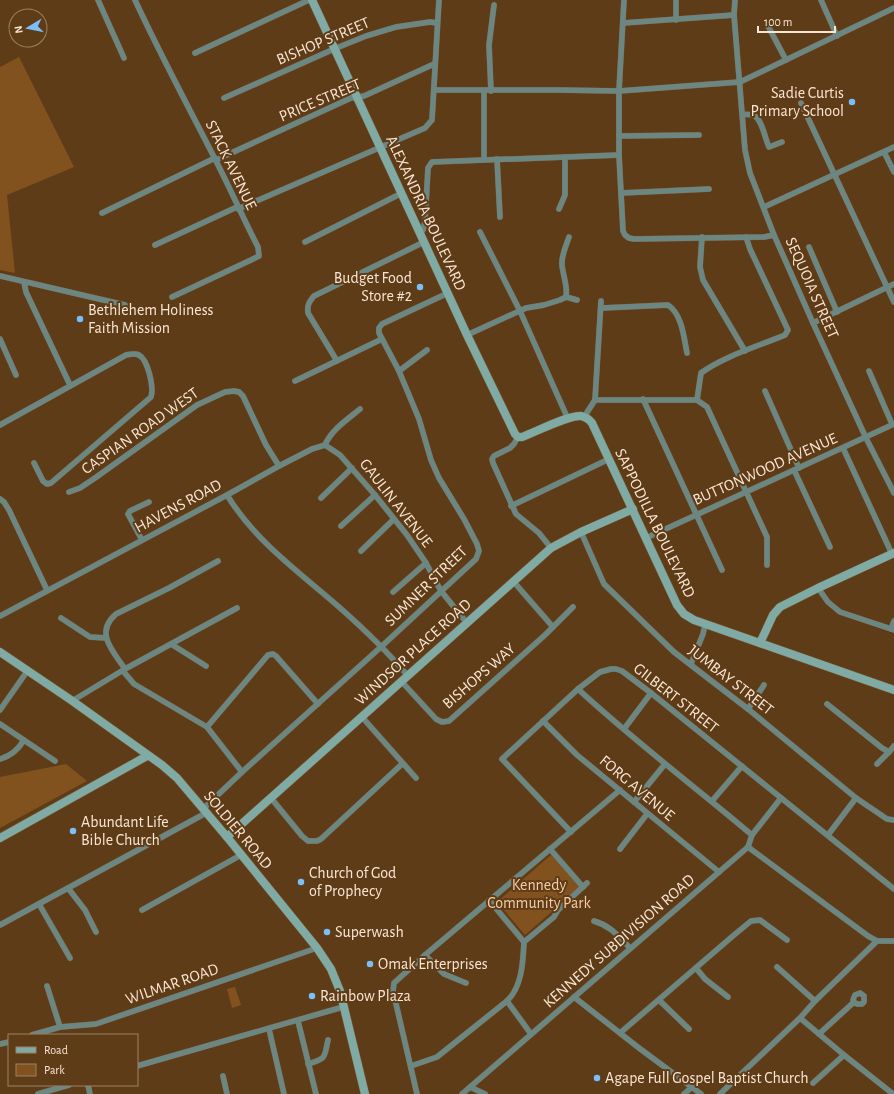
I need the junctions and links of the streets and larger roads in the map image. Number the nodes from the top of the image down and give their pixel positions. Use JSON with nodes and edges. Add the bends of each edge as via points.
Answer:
{"nodes":[{"id":1,"x":98,"y":0,"type":"edge"},
{"id":2,"x":135,"y":0,"type":"edge"},
{"id":3,"x":309,"y":0,"type":"edge"},
{"id":4,"x":312,"y":0,"type":"edge"},
{"id":5,"x":439,"y":0,"type":"edge"},
{"id":6,"x":624,"y":0,"type":"edge"},
{"id":7,"x":676,"y":0,"type":"edge"},
{"id":8,"x":735,"y":0,"type":"edge"},
{"id":9,"x":821,"y":0,"type":"edge"},
{"id":10,"x":494,"y":5,"type":"dead end"},
{"id":11,"x":894,"y":8,"type":"edge"},
{"id":12,"x":734,"y":15,"type":"junction"},
{"id":13,"x":676,"y":20,"type":"junction"},
{"id":14,"x":437,"y":23,"type":"junction"},
{"id":15,"x":623,"y":24,"type":"junction"},
{"id":16,"x":768,"y":26,"type":"dead end"},
{"id":17,"x":837,"y":36,"type":"junction"},
{"id":18,"x":334,"y":49,"type":"junction"},
{"id":19,"x":195,"y":52,"type":"dead end"},
{"id":20,"x":124,"y":58,"type":"dead end"},
{"id":21,"x":786,"y":60,"type":"junction"},
{"id":22,"x":434,"y":64,"type":"junction"},
{"id":23,"x":740,"y":82,"type":"junction"},
{"id":24,"x":434,"y":90,"type":"junction"},
{"id":25,"x":484,"y":91,"type":"junction"},
{"id":26,"x":491,"y":91,"type":"junction"},
{"id":27,"x":619,"y":91,"type":"junction"},
{"id":28,"x":224,"y":98,"type":"dead end"},
{"id":29,"x":357,"y":98,"type":"junction"},
{"id":30,"x":801,"y":103,"type":"dead end"},
{"id":31,"x":743,"y":114,"type":"junction"},
{"id":32,"x":698,"y":135,"type":"dead end"},
{"id":33,"x":619,"y":136,"type":"junction"},
{"id":34,"x":782,"y":142,"type":"dead end"},
{"id":35,"x":380,"y":147,"type":"junction"},
{"id":36,"x":894,"y":147,"type":"edge"},
{"id":37,"x":884,"y":152,"type":"junction"},
{"id":38,"x":619,"y":155,"type":"junction"},
{"id":39,"x":565,"y":157,"type":"junction"},
{"id":40,"x":215,"y":159,"type":"junction"},
{"id":41,"x":497,"y":159,"type":"junction"},
{"id":42,"x":484,"y":160,"type":"junction"},
{"id":43,"x":894,"y":172,"type":"edge"},
{"id":44,"x":835,"y":175,"type":"junction"},
{"id":45,"x":709,"y":189,"type":"dead end"},
{"id":46,"x":621,"y":193,"type":"junction"},
{"id":47,"x":402,"y":194,"type":"junction"},
{"id":48,"x":764,"y":207,"type":"junction"},
{"id":49,"x":238,"y":208,"type":"junction"},
{"id":50,"x":559,"y":209,"type":"dead end"},
{"id":51,"x":102,"y":213,"type":"dead end"},
{"id":52,"x":500,"y":217,"type":"dead end"},
{"id":53,"x":480,"y":232,"type":"dead end"},
{"id":54,"x":420,"y":233,"type":"junction"},
{"id":55,"x":774,"y":235,"type":"junction"},
{"id":56,"x":569,"y":237,"type":"dead end"},
{"id":57,"x":702,"y":237,"type":"junction"},
{"id":58,"x":746,"y":237,"type":"junction"},
{"id":59,"x":305,"y":242,"type":"dead end"},
{"id":60,"x":424,"y":242,"type":"junction"},
{"id":61,"x":155,"y":245,"type":"dead end"},
{"id":62,"x":809,"y":247,"type":"dead end"},
{"id":63,"x":0,"y":276,"type":"edge"},
{"id":64,"x":24,"y":282,"type":"junction"},
{"id":65,"x":894,"y":284,"type":"edge"},
{"id":66,"x":887,"y":287,"type":"junction"},
{"id":67,"x":448,"y":293,"type":"junction"},
{"id":68,"x":566,"y":297,"type":"junction"},
{"id":69,"x":172,"y":298,"type":"dead end"},
{"id":70,"x":577,"y":300,"type":"dead end"},
{"id":71,"x":601,"y":301,"type":"dead end"},
{"id":72,"x":894,"y":302,"type":"edge"},
{"id":73,"x":125,"y":305,"type":"dead end"},
{"id":74,"x":602,"y":308,"type":"junction"},
{"id":75,"x":520,"y":311,"type":"junction"},
{"id":76,"x":837,"y":312,"type":"junction"},
{"id":77,"x":813,"y":324,"type":"junction"},
{"id":78,"x":467,"y":335,"type":"junction"},
{"id":79,"x":0,"y":338,"type":"edge"},
{"id":80,"x":382,"y":339,"type":"junction"},
{"id":81,"x":427,"y":350,"type":"dead end"},
{"id":82,"x":746,"y":351,"type":"junction"},
{"id":83,"x":688,"y":353,"type":"dead end"},
{"id":84,"x":337,"y":360,"type":"junction"},
{"id":85,"x":399,"y":371,"type":"junction"},
{"id":86,"x":869,"y":371,"type":"dead end"},
{"id":87,"x":16,"y":375,"type":"dead end"},
{"id":88,"x":296,"y":381,"type":"dead end"},
{"id":89,"x":70,"y":386,"type":"junction"},
{"id":90,"x":765,"y":391,"type":"dead end"},
{"id":91,"x":643,"y":399,"type":"junction"},
{"id":92,"x":595,"y":400,"type":"junction"},
{"id":93,"x":697,"y":400,"type":"junction"},
{"id":94,"x":360,"y":409,"type":"dead end"},
{"id":95,"x":584,"y":417,"type":"junction"},
{"id":96,"x":568,"y":419,"type":"junction"},
{"id":97,"x":893,"y":424,"type":"edge"},
{"id":98,"x":0,"y":425,"type":"edge"},
{"id":99,"x":518,"y":437,"type":"junction"},
{"id":100,"x":866,"y":438,"type":"junction"},
{"id":101,"x":325,"y":445,"type":"junction"},
{"id":102,"x":843,"y":448,"type":"junction"},
{"id":103,"x":609,"y":459,"type":"junction"},
{"id":104,"x":34,"y":463,"type":"dead end"},
{"id":105,"x":279,"y":466,"type":"junction"},
{"id":106,"x":352,"y":468,"type":"junction"},
{"id":107,"x":797,"y":469,"type":"junction"},
{"id":108,"x":69,"y":492,"type":"dead end"},
{"id":109,"x":746,"y":493,"type":"junction"},
{"id":110,"x":894,"y":494,"type":"edge"},
{"id":111,"x":227,"y":495,"type":"junction"},
{"id":112,"x":375,"y":495,"type":"junction"},
{"id":113,"x":321,"y":498,"type":"dead end"},
{"id":114,"x":0,"y":499,"type":"edge"},
{"id":115,"x":149,"y":502,"type":"dead end"},
{"id":116,"x":511,"y":506,"type":"junction"},
{"id":117,"x":633,"y":509,"type":"junction"},
{"id":118,"x":696,"y":515,"type":"junction"},
{"id":119,"x":394,"y":519,"type":"junction"},
{"id":120,"x":341,"y":526,"type":"dead end"},
{"id":121,"x":581,"y":532,"type":"junction"},
{"id":122,"x":646,"y":538,"type":"junction"},
{"id":123,"x":142,"y":540,"type":"junction"},
{"id":124,"x":830,"y":546,"type":"dead end"},
{"id":125,"x":551,"y":548,"type":"junction"},
{"id":126,"x":361,"y":551,"type":"dead end"},
{"id":127,"x":893,"y":554,"type":"edge"},
{"id":128,"x":218,"y":561,"type":"dead end"},
{"id":129,"x":426,"y":563,"type":"junction"},
{"id":130,"x":767,"y":565,"type":"dead end"},
{"id":131,"x":722,"y":570,"type":"dead end"},
{"id":132,"x":513,"y":581,"type":"junction"},
{"id":133,"x":818,"y":588,"type":"junction"},
{"id":134,"x":47,"y":590,"type":"junction"},
{"id":135,"x":441,"y":591,"type":"junction"},
{"id":136,"x":393,"y":592,"type":"dead end"},
{"id":137,"x":573,"y":607,"type":"dead end"},
{"id":138,"x":237,"y":608,"type":"dead end"},
{"id":139,"x":0,"y":616,"type":"edge"},
{"id":140,"x":61,"y":618,"type":"dead end"},
{"id":141,"x":894,"y":621,"type":"edge"},
{"id":142,"x":467,"y":623,"type":"junction"},
{"id":143,"x":705,"y":625,"type":"junction"},
{"id":144,"x":553,"y":627,"type":"junction"},
{"id":145,"x":893,"y":630,"type":"edge"},
{"id":146,"x":106,"y":638,"type":"junction"},
{"id":147,"x":760,"y":643,"type":"junction"},
{"id":148,"x":171,"y":644,"type":"junction"},
{"id":149,"x":382,"y":646,"type":"junction"},
{"id":150,"x":0,"y":652,"type":"edge"},
{"id":151,"x":691,"y":664,"type":"junction"},
{"id":152,"x":206,"y":666,"type":"dead end"},
{"id":153,"x":28,"y":670,"type":"junction"},
{"id":154,"x":124,"y":670,"type":"junction"},
{"id":155,"x":405,"y":679,"type":"junction"},
{"id":156,"x":764,"y":685,"type":"dead end"},
{"id":157,"x":578,"y":689,"type":"junction"},
{"id":158,"x":894,"y":690,"type":"edge"},
{"id":159,"x":651,"y":693,"type":"junction"},
{"id":160,"x":72,"y":701,"type":"junction"},
{"id":161,"x":318,"y":704,"type":"junction"},
{"id":162,"x":827,"y":704,"type":"dead end"},
{"id":163,"x":748,"y":709,"type":"junction"},
{"id":164,"x":0,"y":710,"type":"edge"},
{"id":165,"x":362,"y":716,"type":"junction"},
{"id":166,"x":543,"y":721,"type":"junction"},
{"id":167,"x":0,"y":724,"type":"edge"},
{"id":168,"x":208,"y":727,"type":"junction"},
{"id":169,"x":624,"y":729,"type":"junction"},
{"id":170,"x":24,"y":740,"type":"junction"},
{"id":171,"x":894,"y":746,"type":"edge"},
{"id":172,"x":889,"y":752,"type":"junction"},
{"id":173,"x":147,"y":756,"type":"junction"},
{"id":174,"x":0,"y":759,"type":"edge"},
{"id":175,"x":55,"y":761,"type":"dead end"},
{"id":176,"x":402,"y":764,"type":"junction"},
{"id":177,"x":665,"y":764,"type":"junction"},
{"id":178,"x":876,"y":764,"type":"dead end"},
{"id":179,"x":742,"y":766,"type":"junction"},
{"id":180,"x":242,"y":772,"type":"junction"},
{"id":181,"x":416,"y":778,"type":"dead end"},
{"id":182,"x":620,"y":790,"type":"junction"},
{"id":183,"x":271,"y":798,"type":"junction"},
{"id":184,"x":781,"y":798,"type":"junction"},
{"id":185,"x":856,"y":798,"type":"junction"},
{"id":186,"x":712,"y":801,"type":"junction"},
{"id":187,"x":634,"y":802,"type":"junction"},
{"id":188,"x":205,"y":811,"type":"junction"},
{"id":189,"x":647,"y":814,"type":"junction"},
{"id":190,"x":894,"y":820,"type":"edge"},
{"id":191,"x":571,"y":832,"type":"junction"},
{"id":192,"x":752,"y":835,"type":"junction"},
{"id":193,"x":828,"y":835,"type":"junction"},
{"id":194,"x":0,"y":838,"type":"edge"},
{"id":195,"x":227,"y":838,"type":"junction"},
{"id":196,"x":748,"y":847,"type":"junction"},
{"id":197,"x":550,"y":849,"type":"junction"},
{"id":198,"x":620,"y":849,"type":"dead end"},
{"id":199,"x":241,"y":855,"type":"junction"},
{"id":200,"x":719,"y":872,"type":"junction"},
{"id":201,"x":68,"y":888,"type":"junction"},
{"id":202,"x":894,"y":889,"type":"edge"},
{"id":203,"x":489,"y":900,"type":"junction"},
{"id":204,"x":39,"y":904,"type":"junction"},
{"id":205,"x":142,"y":910,"type":"dead end"},
{"id":206,"x":594,"y":921,"type":"dead end"},
{"id":207,"x":0,"y":925,"type":"edge"},
{"id":208,"x":96,"y":932,"type":"dead end"},
{"id":209,"x":787,"y":940,"type":"dead end"},
{"id":210,"x":877,"y":941,"type":"junction"},
{"id":211,"x":893,"y":941,"type":"edge"},
{"id":212,"x":524,"y":942,"type":"junction"},
{"id":213,"x":317,"y":948,"type":"junction"},
{"id":214,"x":630,"y":948,"type":"junction"},
{"id":215,"x":425,"y":955,"type":"junction"},
{"id":216,"x":70,"y":958,"type":"dead end"},
{"id":217,"x":777,"y":967,"type":"dead end"},
{"id":218,"x":696,"y":968,"type":"junction"},
{"id":219,"x":466,"y":983,"type":"dead end"},
{"id":220,"x":47,"y":986,"type":"dead end"},
{"id":221,"x":574,"y":997,"type":"junction"},
{"id":222,"x":728,"y":997,"type":"dead end"},
{"id":223,"x":507,"y":1000,"type":"junction"},
{"id":224,"x":659,"y":1000,"type":"junction"},
{"id":225,"x":815,"y":1001,"type":"junction"},
{"id":226,"x":854,"y":1002,"type":"dead end"},
{"id":227,"x":343,"y":1007,"type":"junction"},
{"id":228,"x":800,"y":1018,"type":"junction"},
{"id":229,"x":298,"y":1021,"type":"junction"},
{"id":230,"x":60,"y":1027,"type":"junction"},
{"id":231,"x":269,"y":1029,"type":"junction"},
{"id":232,"x":689,"y":1029,"type":"dead end"},
{"id":233,"x":620,"y":1033,"type":"junction"},
{"id":234,"x":36,"y":1034,"type":"edge"},
{"id":235,"x":531,"y":1034,"type":"junction"},
{"id":236,"x":820,"y":1034,"type":"junction"},
{"id":237,"x":328,"y":1040,"type":"dead end"},
{"id":238,"x":844,"y":1055,"type":"junction"},
{"id":239,"x":308,"y":1064,"type":"junction"},
{"id":240,"x":138,"y":1066,"type":"edge"},
{"id":241,"x":411,"y":1066,"type":"junction"},
{"id":242,"x":223,"y":1076,"type":"dead end"},
{"id":243,"x":813,"y":1083,"type":"dead end"},
{"id":244,"x":66,"y":1086,"type":"edge"},
{"id":245,"x":470,"y":1087,"type":"junction"},
{"id":246,"x":692,"y":1087,"type":"junction"},
{"id":247,"x":38,"y":1094,"type":"edge"},
{"id":248,"x":227,"y":1094,"type":"edge"},
{"id":249,"x":284,"y":1094,"type":"edge"},
{"id":250,"x":316,"y":1094,"type":"edge"},
{"id":251,"x":365,"y":1094,"type":"edge"},
{"id":252,"x":417,"y":1094,"type":"edge"},
{"id":253,"x":462,"y":1094,"type":"edge"},
{"id":254,"x":485,"y":1094,"type":"edge"},
{"id":255,"x":684,"y":1094,"type":"edge"},
{"id":256,"x":701,"y":1094,"type":"edge"},
{"id":257,"x":720,"y":1094,"type":"edge"},
{"id":258,"x":894,"y":1094,"type":"edge"}],
"edges":[{"from":1,"to":20,"type":"street"},
{"from":2,"to":40,"type":"street","name":"STACK AVENUE"},
{"from":3,"to":19,"type":"street"},
{"from":4,"to":18,"type":"street","name":"ALEXANDRIA BOULEVARD"},
{"from":5,"to":14,"type":"street"},
{"from":6,"to":15,"type":"street"},
{"from":7,"to":13,"type":"street"},
{"from":8,"to":12,"type":"street","name":"SEQUOIA STREET"},
{"from":9,"to":17,"type":"street"},
{"from":10,"to":26,"type":"street","via":[[489,45]]},
{"from":11,"to":17,"type":"street"},
{"from":12,"to":13,"type":"street"},
{"from":12,"to":23,"type":"street","name":"SEQUOIA STREET"},
{"from":13,"to":15,"type":"street"},
{"from":14,"to":18,"type":"street","name":"BISHOP STREET","via":[[396,26]]},
{"from":14,"to":22,"type":"street"},
{"from":15,"to":27,"type":"street"},
{"from":16,"to":21,"type":"street"},
{"from":17,"to":21,"type":"street"},
{"from":18,"to":28,"type":"street","name":"BISHOP STREET"},
{"from":18,"to":29,"type":"street","name":"ALEXANDRIA BOULEVARD"},
{"from":21,"to":23,"type":"street"},
{"from":22,"to":24,"type":"street"},
{"from":22,"to":29,"type":"street","name":"PRICE STREET"},
{"from":23,"to":27,"type":"street"},
{"from":23,"to":31,"type":"street","name":"SEQUOIA STREET"},
{"from":24,"to":25,"type":"street"},
{"from":24,"to":35,"type":"street","via":[[432,120],[425,128]]},
{"from":25,"to":26,"type":"street"},
{"from":25,"to":42,"type":"street"},
{"from":26,"to":27,"type":"street"},
{"from":27,"to":33,"type":"street"},
{"from":29,"to":35,"type":"street","name":"ALEXANDRIA BOULEVARD"},
{"from":29,"to":40,"type":"street","name":"PRICE STREET","via":[[351,98]]},
{"from":30,"to":44,"type":"street"},
{"from":31,"to":34,"type":"street","via":[[756,117],[769,147]]},
{"from":31,"to":48,"type":"street","name":"SEQUOIA STREET","via":[[745,150],[750,173]]},
{"from":32,"to":33,"type":"street"},
{"from":33,"to":38,"type":"street"},
{"from":35,"to":47,"type":"street","name":"ALEXANDRIA BOULEVARD"},
{"from":35,"to":49,"type":"street"},
{"from":36,"to":37,"type":"street"},
{"from":37,"to":43,"type":"street"},
{"from":37,"to":44,"type":"street"},
{"from":38,"to":39,"type":"street"},
{"from":38,"to":46,"type":"street"},
{"from":39,"to":41,"type":"street"},
{"from":39,"to":50,"type":"street","via":[[565,195]]},
{"from":40,"to":49,"type":"street","name":"STACK AVENUE"},
{"from":40,"to":51,"type":"street","name":"PRICE STREET"},
{"from":41,"to":42,"type":"street"},
{"from":41,"to":52,"type":"street"},
{"from":42,"to":54,"type":"street","via":[[430,164],[425,222]]},
{"from":44,"to":48,"type":"street"},
{"from":44,"to":66,"type":"street"},
{"from":45,"to":46,"type":"street"},
{"from":46,"to":57,"type":"street","via":[[623,231],[629,238]]},
{"from":47,"to":54,"type":"street","name":"ALEXANDRIA BOULEVARD"},
{"from":47,"to":59,"type":"street"},
{"from":48,"to":55,"type":"street","name":"SEQUOIA STREET"},
{"from":49,"to":61,"type":"street"},
{"from":49,"to":69,"type":"street","name":"STACK AVENUE","via":[[258,246],[259,256]]},
{"from":53,"to":75,"type":"street"},
{"from":54,"to":60,"type":"street","name":"ALEXANDRIA BOULEVARD"},
{"from":55,"to":58,"type":"street"},
{"from":55,"to":77,"type":"street","name":"SEQUOIA STREET"},
{"from":56,"to":68,"type":"street","via":[[562,260]]},
{"from":57,"to":58,"type":"street"},
{"from":57,"to":82,"type":"street","via":[[700,268],[703,280]]},
{"from":58,"to":82,"type":"street","via":[[788,330],[785,335]]},
{"from":60,"to":67,"type":"street","name":"ALEXANDRIA BOULEVARD"},
{"from":60,"to":84,"type":"street","via":[[314,296],[309,301],[308,313]]},
{"from":62,"to":76,"type":"street"},
{"from":63,"to":64,"type":"street"},
{"from":64,"to":73,"type":"street"},
{"from":64,"to":89,"type":"street"},
{"from":65,"to":66,"type":"street"},
{"from":66,"to":72,"type":"street"},
{"from":66,"to":76,"type":"street"},
{"from":67,"to":78,"type":"street","name":"ALEXANDRIA BOULEVARD"},
{"from":67,"to":80,"type":"street","via":[[382,324],[379,330]]},
{"from":68,"to":70,"type":"street"},
{"from":68,"to":75,"type":"street"},
{"from":71,"to":74,"type":"street"},
{"from":74,"to":83,"type":"street","via":[[668,305],[675,309]]},
{"from":74,"to":92,"type":"street"},
{"from":75,"to":78,"type":"street"},
{"from":75,"to":96,"type":"street"},
{"from":76,"to":77,"type":"street"},
{"from":77,"to":100,"type":"street","name":"SEQUOIA STREET"},
{"from":78,"to":99,"type":"street","name":"ALEXANDRIA BOULEVARD","via":[[510,427]]},
{"from":79,"to":87,"type":"street"},
{"from":80,"to":84,"type":"street"},
{"from":80,"to":85,"type":"street","name":"SUMNER STREET"},
{"from":81,"to":85,"type":"street"},
{"from":82,"to":93,"type":"street","via":[[701,373]]},
{"from":84,"to":88,"type":"street"},
{"from":85,"to":135,"type":"street","name":"SUMNER STREET","via":[[420,419],[431,460],[439,478],[479,548],[476,559]]},
{"from":86,"to":97,"type":"street"},
{"from":89,"to":98,"type":"street"},
{"from":89,"to":104,"type":"street","via":[[116,360],[135,353],[145,360],[152,383],[152,394],[51,483],[43,481]]},
{"from":90,"to":107,"type":"street"},
{"from":91,"to":92,"type":"street"},
{"from":91,"to":93,"type":"street"},
{"from":91,"to":118,"type":"street"},
{"from":92,"to":95,"type":"street"},
{"from":93,"to":109,"type":"street","via":[[707,407]]},
{"from":94,"to":101,"type":"street","name":"HAVENS ROAD","via":[[328,438]]},
{"from":95,"to":96,"type":"street"},
{"from":95,"to":103,"type":"street","name":"SAPPODILLA BOULEVARD","via":[[592,422]]},
{"from":96,"to":99,"type":"street","via":[[524,437]]},
{"from":97,"to":100,"type":"street","name":"BUTTONWOOD AVENUE"},
{"from":99,"to":116,"type":"street","via":[[510,448],[494,456],[492,460]]},
{"from":100,"to":102,"type":"street","name":"BUTTONWOOD AVENUE"},
{"from":100,"to":110,"type":"street","name":"SEQUOIA STREET"},
{"from":101,"to":105,"type":"street","name":"HAVENS ROAD"},
{"from":101,"to":106,"type":"street","name":"GAULIN AVENUE","via":[[340,455]]},
{"from":102,"to":107,"type":"street","name":"BUTTONWOOD AVENUE"},
{"from":102,"to":127,"type":"street"},
{"from":103,"to":116,"type":"street"},
{"from":103,"to":117,"type":"street","name":"SAPPODILLA BOULEVARD"},
{"from":105,"to":108,"type":"street","name":"CASPIAN ROAD WEST","via":[[243,396],[239,392],[225,392],[197,405],[96,478]]},
{"from":105,"to":111,"type":"street","name":"HAVENS ROAD"},
{"from":106,"to":112,"type":"street","name":"GAULIN AVENUE"},
{"from":106,"to":113,"type":"street"},
{"from":107,"to":109,"type":"street","name":"BUTTONWOOD AVENUE"},
{"from":107,"to":124,"type":"street"},
{"from":109,"to":118,"type":"street","name":"BUTTONWOOD AVENUE"},
{"from":109,"to":130,"type":"street","via":[[767,537]]},
{"from":111,"to":123,"type":"street","name":"HAVENS ROAD"},
{"from":111,"to":149,"type":"street","via":[[258,536]]},
{"from":112,"to":119,"type":"street","name":"GAULIN AVENUE"},
{"from":112,"to":120,"type":"street"},
{"from":114,"to":134,"type":"street","via":[[9,510]]},
{"from":115,"to":123,"type":"street","via":[[128,514]]},
{"from":116,"to":125,"type":"street"},
{"from":117,"to":121,"type":"street","name":"WINDSOR PLACE ROAD"},
{"from":117,"to":122,"type":"street","name":"SAPPODILLA BOULEVARD"},
{"from":118,"to":122,"type":"street","name":"BUTTONWOOD AVENUE"},
{"from":118,"to":131,"type":"street"},
{"from":119,"to":126,"type":"street"},
{"from":119,"to":129,"type":"street","name":"GAULIN AVENUE"},
{"from":121,"to":125,"type":"street","name":"WINDSOR PLACE ROAD"},
{"from":121,"to":151,"type":"street","name":"JUMBAY STREET","via":[[604,584],[669,647]]},
{"from":122,"to":143,"type":"street","name":"SAPPODILLA BOULEVARD","via":[[677,605],[684,614]]},
{"from":123,"to":134,"type":"street","name":"HAVENS ROAD"},
{"from":125,"to":132,"type":"street","name":"WINDSOR PLACE ROAD"},
{"from":127,"to":133,"type":"street"},
{"from":128,"to":146,"type":"street","via":[[116,614],[107,626]]},
{"from":129,"to":135,"type":"street","name":"GAULIN AVENUE"},
{"from":129,"to":136,"type":"street"},
{"from":132,"to":142,"type":"street","name":"WINDSOR PLACE ROAD"},
{"from":132,"to":144,"type":"street"},
{"from":133,"to":145,"type":"street","via":[[828,602],[840,612]]},
{"from":133,"to":147,"type":"street","via":[[777,610]]},
{"from":134,"to":139,"type":"street","name":"HAVENS ROAD"},
{"from":135,"to":142,"type":"street","name":"GAULIN AVENUE"},
{"from":135,"to":149,"type":"street","name":"SUMNER STREET"},
{"from":137,"to":144,"type":"street","name":"BISHOPS WAY"},
{"from":138,"to":148,"type":"street"},
{"from":140,"to":146,"type":"street","via":[[90,637]]},
{"from":141,"to":145,"type":"street"},
{"from":142,"to":155,"type":"street","name":"WINDSOR PLACE ROAD"},
{"from":143,"to":147,"type":"street","name":"SAPPODILLA BOULEVARD"},
{"from":143,"to":151,"type":"street"},
{"from":144,"to":155,"type":"street","name":"BISHOPS WAY","via":[[449,721],[442,722],[436,719]]},
{"from":146,"to":154,"type":"street"},
{"from":147,"to":158,"type":"street","name":"SAPPODILLA BOULEVARD"},
{"from":148,"to":152,"type":"street"},
{"from":148,"to":154,"type":"street"},
{"from":149,"to":155,"type":"street"},
{"from":149,"to":161,"type":"street","name":"SUMNER STREET"},
{"from":150,"to":153,"type":"street","name":"SOLDIER ROAD"},
{"from":151,"to":163,"type":"street","name":"JUMBAY STREET"},
{"from":153,"to":160,"type":"street","name":"SOLDIER ROAD"},
{"from":153,"to":164,"type":"street"},
{"from":154,"to":160,"type":"street"},
{"from":154,"to":168,"type":"street","via":[[134,684]]},
{"from":155,"to":165,"type":"street","name":"WINDSOR PLACE ROAD"},
{"from":156,"to":163,"type":"street"},
{"from":157,"to":159,"type":"street","name":"GILBERT STREET","via":[[600,672],[616,669]]},
{"from":157,"to":166,"type":"street","name":"GILBERT STREET"},
{"from":157,"to":169,"type":"street"},
{"from":159,"to":169,"type":"street"},
{"from":159,"to":179,"type":"street","name":"GILBERT STREET"},
{"from":160,"to":173,"type":"street","name":"SOLDIER ROAD"},
{"from":161,"to":168,"type":"street","via":[[273,654],[268,656]]},
{"from":161,"to":180,"type":"street","name":"SUMNER STREET"},
{"from":162,"to":172,"type":"street"},
{"from":163,"to":185,"type":"street","name":"JUMBAY STREET"},
{"from":165,"to":176,"type":"street"},
{"from":165,"to":183,"type":"street","name":"WINDSOR PLACE ROAD"},
{"from":166,"to":182,"type":"street","name":"FORG AVENUE","via":[[577,755]]},
{"from":166,"to":191,"type":"street","name":"GILBERT STREET","via":[[502,759]]},
{"from":167,"to":170,"type":"street"},
{"from":168,"to":180,"type":"street"},
{"from":169,"to":177,"type":"street"},
{"from":170,"to":174,"type":"street","via":[[15,752]]},
{"from":170,"to":175,"type":"street"},
{"from":171,"to":172,"type":"street"},
{"from":172,"to":178,"type":"street"},
{"from":173,"to":188,"type":"street","name":"SOLDIER ROAD","via":[[177,778]]},
{"from":173,"to":194,"type":"street"},
{"from":176,"to":181,"type":"street"},
{"from":176,"to":183,"type":"street","via":[[317,841],[308,841],[302,836]]},
{"from":177,"to":186,"type":"street"},
{"from":177,"to":187,"type":"street"},
{"from":179,"to":184,"type":"street","name":"GILBERT STREET"},
{"from":179,"to":186,"type":"street"},
{"from":180,"to":188,"type":"street","name":"SUMNER STREET"},
{"from":182,"to":187,"type":"street","name":"FORG AVENUE"},
{"from":182,"to":191,"type":"street"},
{"from":183,"to":195,"type":"street","name":"WINDSOR PLACE ROAD"},
{"from":184,"to":192,"type":"street"},
{"from":184,"to":193,"type":"street","name":"GILBERT STREET"},
{"from":185,"to":190,"type":"street","name":"JUMBAY STREET","via":[[887,819]]},
{"from":185,"to":193,"type":"street"},
{"from":186,"to":192,"type":"street"},
{"from":187,"to":189,"type":"street","name":"FORG AVENUE"},
{"from":188,"to":195,"type":"street","name":"SOLDIER ROAD"},
{"from":188,"to":201,"type":"street","name":"SUMNER STREET"},
{"from":189,"to":198,"type":"street"},
{"from":189,"to":200,"type":"street","name":"FORG AVENUE"},
{"from":191,"to":197,"type":"street"},
{"from":192,"to":196,"type":"street"},
{"from":193,"to":202,"type":"street","name":"GILBERT STREET"},
{"from":195,"to":199,"type":"street","name":"SOLDIER ROAD"},
{"from":196,"to":200,"type":"street","name":"KENNEDY SUBDIVISION ROAD"},
{"from":196,"to":210,"type":"street"},
{"from":197,"to":203,"type":"street"},
{"from":197,"to":212,"type":"street","via":[[585,885],[554,917]]},
{"from":199,"to":205,"type":"street"},
{"from":199,"to":213,"type":"street","name":"SOLDIER ROAD"},
{"from":200,"to":214,"type":"street","name":"KENNEDY SUBDIVISION ROAD"},
{"from":201,"to":204,"type":"street","name":"SUMNER STREET"},
{"from":201,"to":208,"type":"street","via":[[85,910]]},
{"from":203,"to":212,"type":"street"},
{"from":203,"to":215,"type":"street"},
{"from":204,"to":207,"type":"street","name":"SUMNER STREET"},
{"from":204,"to":216,"type":"street"},
{"from":206,"to":214,"type":"street","via":[[614,930]]},
{"from":209,"to":218,"type":"street","via":[[760,920],[751,921]]},
{"from":210,"to":211,"type":"street"},
{"from":210,"to":225,"type":"street"},
{"from":212,"to":223,"type":"street","via":[[518,983]]},
{"from":213,"to":227,"type":"street","name":"SOLDIER ROAD","via":[[331,969]]},
{"from":213,"to":230,"type":"street","name":"WILMAR ROAD","via":[[96,1024]]},
{"from":214,"to":221,"type":"street","name":"KENNEDY SUBDIVISION ROAD"},
{"from":215,"to":219,"type":"street","via":[[444,974]]},
{"from":215,"to":241,"type":"street","via":[[398,978],[393,987]]},
{"from":217,"to":225,"type":"street"},
{"from":218,"to":222,"type":"street","via":[[705,979]]},
{"from":218,"to":224,"type":"street"},
{"from":220,"to":230,"type":"street"},
{"from":221,"to":233,"type":"street"},
{"from":221,"to":235,"type":"street","name":"KENNEDY SUBDIVISION ROAD"},
{"from":223,"to":235,"type":"street"},
{"from":223,"to":241,"type":"street","via":[[437,1057]]},
{"from":224,"to":232,"type":"street"},
{"from":224,"to":233,"type":"street"},
{"from":225,"to":228,"type":"street"},
{"from":226,"to":236,"type":"street"},
{"from":227,"to":229,"type":"street"},
{"from":227,"to":251,"type":"street","name":"SOLDIER ROAD"},
{"from":228,"to":236,"type":"street"},
{"from":228,"to":257,"type":"street"},
{"from":229,"to":231,"type":"street"},
{"from":229,"to":239,"type":"street"},
{"from":230,"to":234,"type":"street","name":"WILMAR ROAD"},
{"from":231,"to":240,"type":"street"},
{"from":231,"to":249,"type":"street"},
{"from":233,"to":246,"type":"street"},
{"from":235,"to":245,"type":"street","name":"KENNEDY SUBDIVISION ROAD"},
{"from":236,"to":238,"type":"street"},
{"from":237,"to":239,"type":"street","via":[[322,1060]]},
{"from":238,"to":243,"type":"street"},
{"from":238,"to":258,"type":"street"},
{"from":239,"to":250,"type":"street"},
{"from":241,"to":252,"type":"street"},
{"from":242,"to":248,"type":"street"},
{"from":244,"to":247,"type":"street"},
{"from":245,"to":253,"type":"street","name":"KENNEDY SUBDIVISION ROAD"},
{"from":245,"to":254,"type":"street"},
{"from":246,"to":255,"type":"street"},
{"from":246,"to":256,"type":"street"}]}
